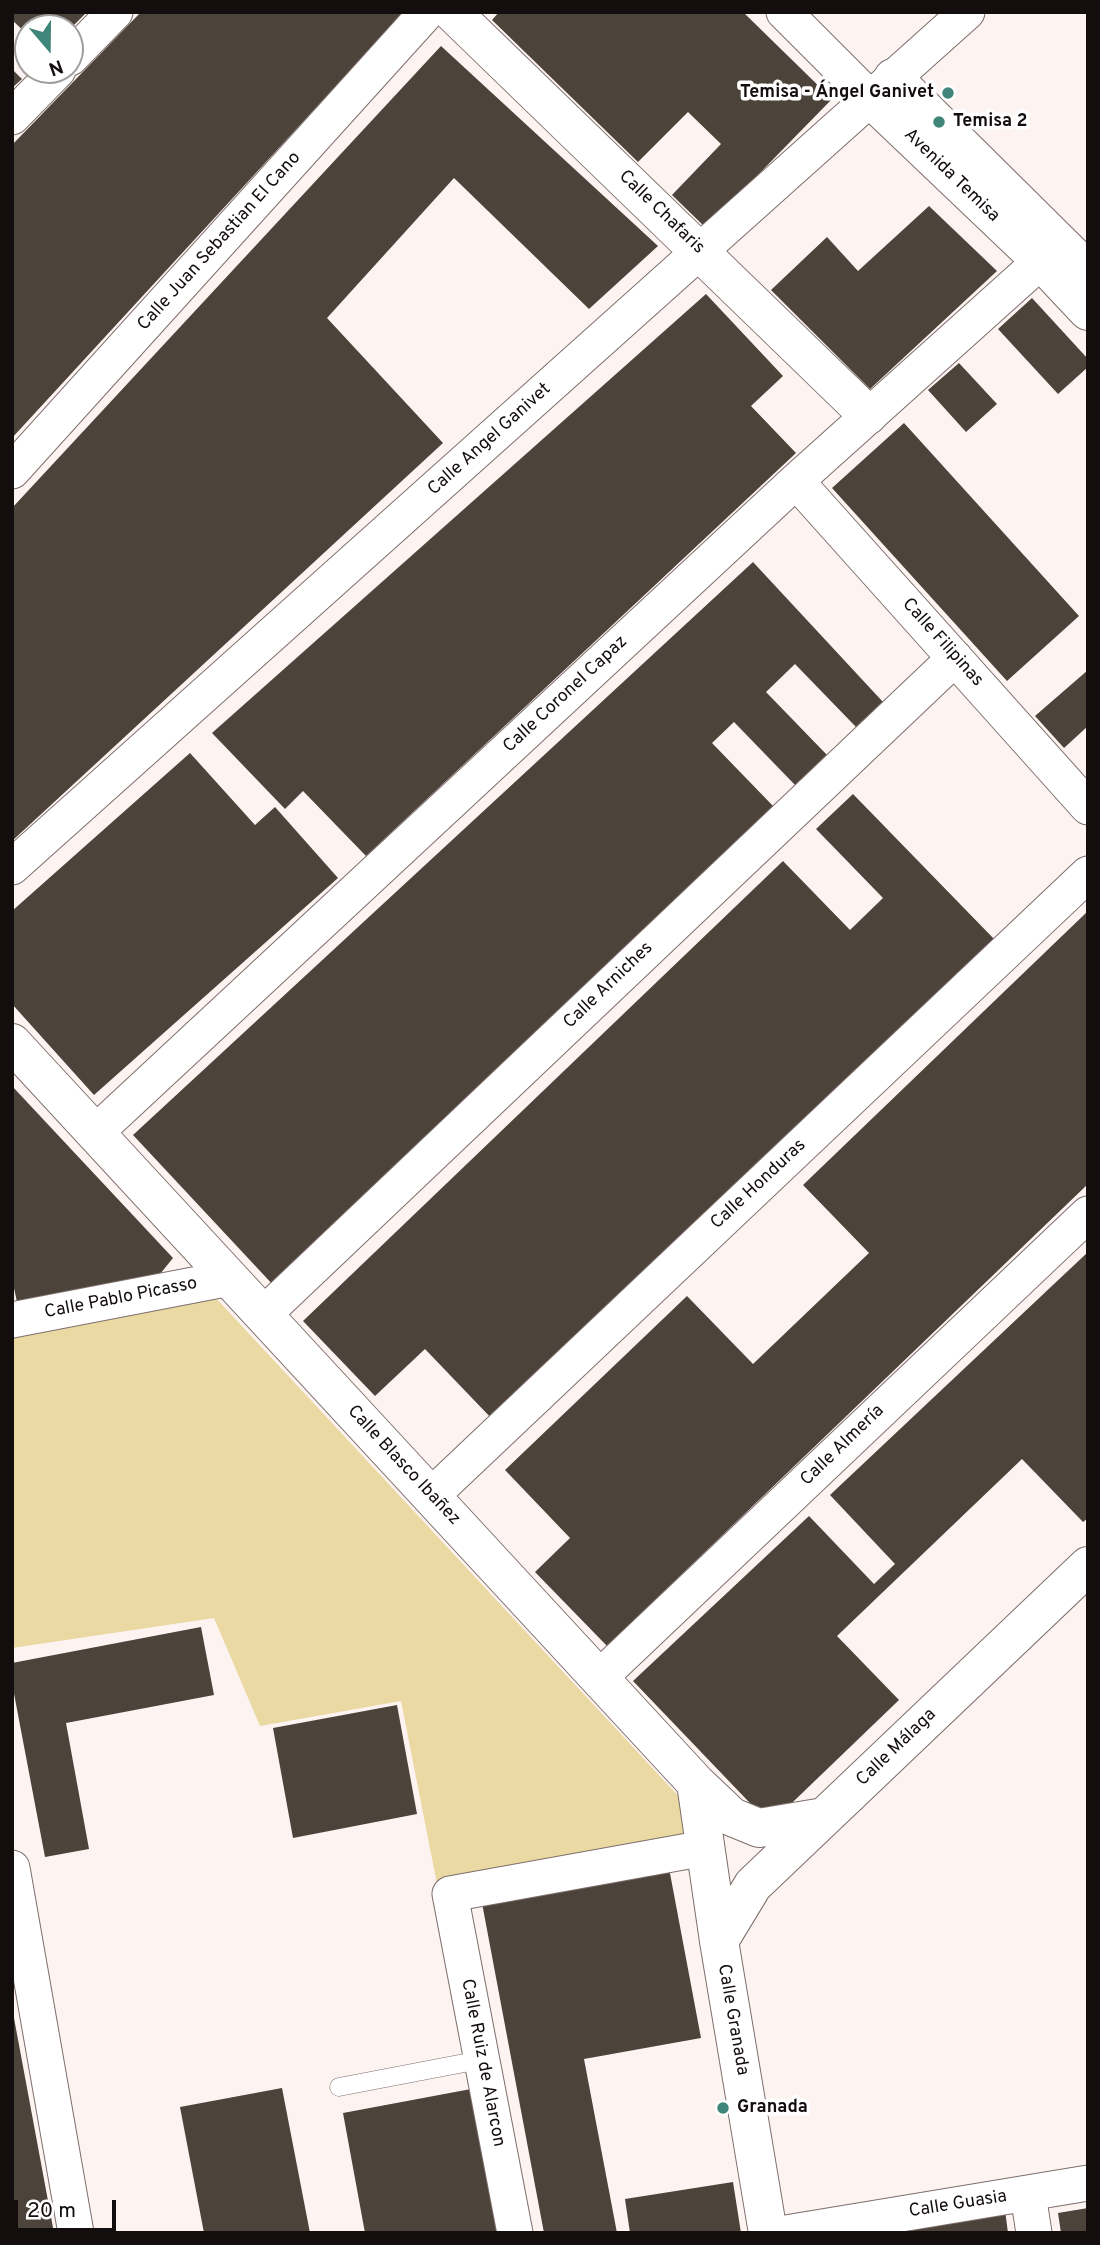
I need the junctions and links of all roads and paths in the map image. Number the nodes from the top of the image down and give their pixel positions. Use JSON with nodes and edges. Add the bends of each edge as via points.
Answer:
{"nodes":[{"id":1,"x":115,"y":12,"type":"edge"},
{"id":2,"x":783,"y":12,"type":"edge"},
{"id":3,"x":967,"y":12,"type":"edge"},
{"id":4,"x":449,"y":13,"type":"edge"},
{"id":5,"x":84,"y":44,"type":"edge"},
{"id":6,"x":44,"y":84,"type":"edge"},
{"id":7,"x":881,"y":88,"type":"junction"},
{"id":8,"x":12,"y":117,"type":"edge"},
{"id":9,"x":701,"y":251,"type":"junction"},
{"id":10,"x":1041,"y":261,"type":"junction"},
{"id":11,"x":1088,"y":271,"type":"edge"},
{"id":12,"x":1088,"y":311,"type":"edge"},
{"id":13,"x":868,"y":415,"type":"junction"},
{"id":14,"x":12,"y":471,"type":"edge"},
{"id":15,"x":796,"y":481,"type":"junction"},
{"id":16,"x":955,"y":658,"type":"junction"},
{"id":17,"x":1088,"y":807,"type":"edge"},
{"id":18,"x":12,"y":867,"type":"edge"},
{"id":19,"x":1088,"y":874,"type":"edge"},
{"id":20,"x":12,"y":1043,"type":"edge"},
{"id":21,"x":95,"y":1133,"type":"junction"},
{"id":22,"x":1088,"y":1214,"type":"edge"},
{"id":23,"x":230,"y":1278,"type":"junction"},
{"id":24,"x":263,"y":1315,"type":"junction"},
{"id":25,"x":12,"y":1321,"type":"edge"},
{"id":26,"x":431,"y":1496,"type":"junction"},
{"id":27,"x":1088,"y":1566,"type":"edge"},
{"id":28,"x":599,"y":1678,"type":"junction"},
{"id":29,"x":696,"y":1783,"type":"junction"},
{"id":30,"x":824,"y":1817,"type":"junction"},
{"id":31,"x":705,"y":1848,"type":"junction"},
{"id":32,"x":12,"y":1868,"type":"edge"},
{"id":33,"x":719,"y":1941,"type":"junction"},
{"id":34,"x":480,"y":2060,"type":"junction"},
{"id":35,"x":339,"y":2087,"type":"dead end"},
{"id":36,"x":1088,"y":2183,"type":"edge"},
{"id":37,"x":1028,"y":2194,"type":"junction"},
{"id":38,"x":76,"y":2233,"type":"edge"},
{"id":39,"x":514,"y":2233,"type":"edge"},
{"id":40,"x":768,"y":2233,"type":"edge"},
{"id":41,"x":786,"y":2233,"type":"edge"},
{"id":42,"x":1034,"y":2233,"type":"edge"}],
"edges":[{"from":1,"to":5,"type":"street"},
{"from":2,"to":7,"type":"street","name":"Avenida Temisa"},
{"from":3,"to":7,"type":"street","name":"Calle Angel Ganivet"},
{"from":4,"to":9,"type":"street","name":"Calle Chafaris"},
{"from":4,"to":14,"type":"street","name":"Calle Juan Sebastian El Cano"},
{"from":6,"to":8,"type":"street"},
{"from":7,"to":9,"type":"street","name":"Calle Angel Ganivet"},
{"from":7,"to":10,"type":"street","name":"Avenida Temisa"},
{"from":7,"to":11,"type":"street","name":"Avenida Temisa"},
{"from":9,"to":13,"type":"street","name":"Calle Chafaris"},
{"from":9,"to":18,"type":"street","name":"Calle Angel Ganivet"},
{"from":10,"to":12,"type":"street","name":"Avenida Temisa"},
{"from":10,"to":13,"type":"street","name":"Calle Coronel Capaz"},
{"from":13,"to":15,"type":"street","name":"Calle Coronel Capaz"},
{"from":15,"to":16,"type":"street","name":"Calle Filipinas"},
{"from":15,"to":21,"type":"street","name":"Calle Coronel Capaz"},
{"from":16,"to":17,"type":"street","name":"Calle Filipinas"},
{"from":16,"to":24,"type":"street","name":"Calle Arniches"},
{"from":19,"to":26,"type":"street","name":"Calle Honduras"},
{"from":20,"to":21,"type":"street","name":"Calle Blasco Ibañez"},
{"from":21,"to":23,"type":"street","name":"Calle Blasco Ibañez"},
{"from":22,"to":28,"type":"street","name":"Calle Almería"},
{"from":23,"to":24,"type":"street","name":"Calle Blasco Ibañez"},
{"from":23,"to":25,"type":"street","name":"Calle Pablo Picasso"},
{"from":24,"to":26,"type":"street","name":"Calle Blasco Ibañez"},
{"from":26,"to":28,"type":"street","name":"Calle Blasco Ibañez"},
{"from":27,"to":30,"type":"street","name":"Calle Málaga"},
{"from":28,"to":29,"type":"street","name":"Calle Blasco Ibañez"},
{"from":29,"to":30,"type":"street","name":"Calle Blasco Ibañez","via":[[732,1817],[759,1828]]},
{"from":29,"to":31,"type":"street","name":"Calle Granada"},
{"from":30,"to":33,"type":"street","name":"Calle Málaga","via":[[753,1885]]},
{"from":31,"to":33,"type":"street","name":"Calle Granada"},
{"from":31,"to":34,"type":"street","name":"Calle Ruiz de Alarcon","via":[[450,1894]]},
{"from":32,"to":38,"type":"street"},
{"from":33,"to":40,"type":"street","name":"Calle Granada"},
{"from":34,"to":35,"type":"lane"},
{"from":34,"to":39,"type":"street","name":"Calle Ruiz de Alarcon"},
{"from":36,"to":37,"type":"street","name":"Calle Guasia"},
{"from":37,"to":41,"type":"street","name":"Calle Guasia"},
{"from":37,"to":42,"type":"street"}]}
